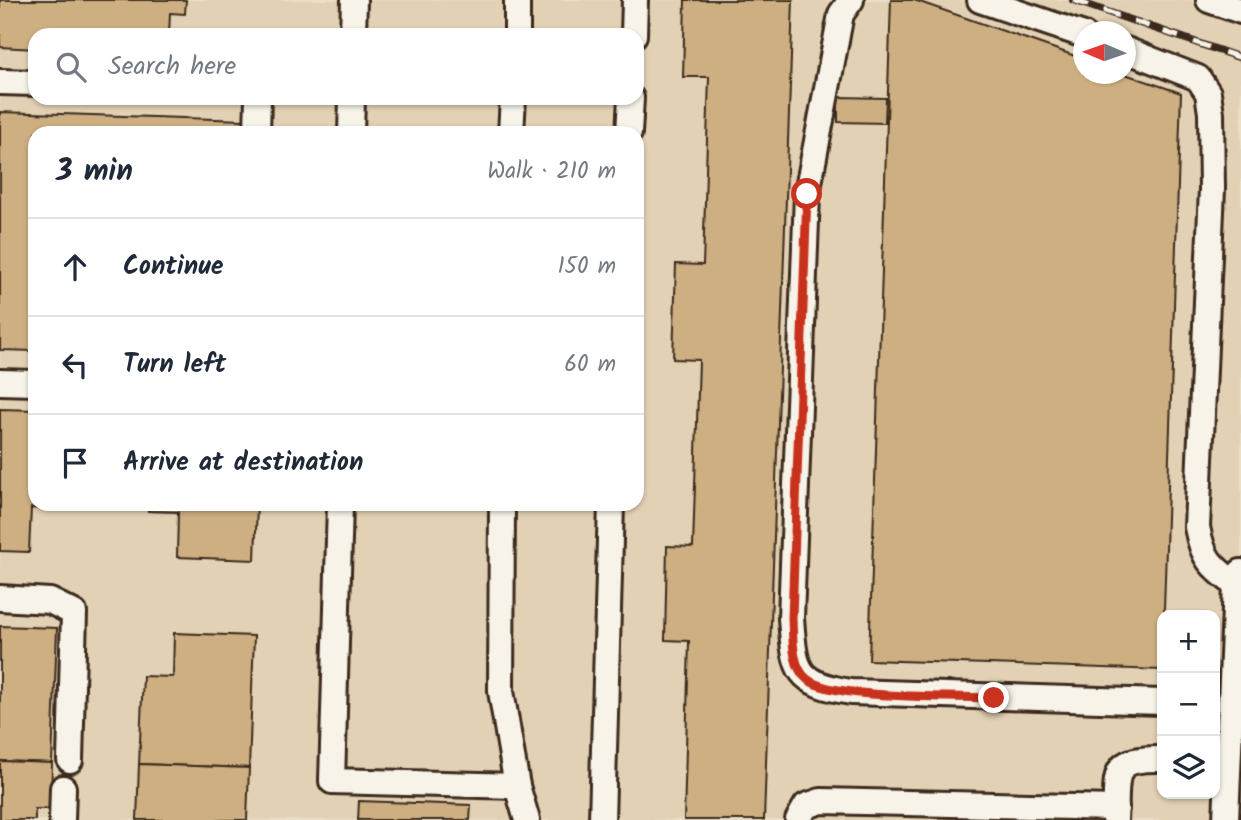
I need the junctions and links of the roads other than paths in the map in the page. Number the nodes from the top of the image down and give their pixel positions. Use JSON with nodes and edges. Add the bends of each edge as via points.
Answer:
{"nodes":[{"id":1,"x":354,"y":0,"type":"edge"},
{"id":2,"x":517,"y":0,"type":"edge"},
{"id":3,"x":635,"y":0,"type":"edge"},
{"id":4,"x":851,"y":0,"type":"edge"},
{"id":5,"x":980,"y":0,"type":"edge"},
{"id":6,"x":1209,"y":0,"type":"edge"},
{"id":7,"x":1241,"y":11,"type":"edge"},
{"id":8,"x":353,"y":28,"type":"edge"},
{"id":9,"x":517,"y":28,"type":"edge"},
{"id":10,"x":634,"y":28,"type":"edge"},
{"id":11,"x":1073,"y":32,"type":"edge"},
{"id":12,"x":1136,"y":54,"type":"edge"},
{"id":13,"x":0,"y":82,"type":"edge"},
{"id":14,"x":28,"y":83,"type":"edge"},
{"id":15,"x":258,"y":105,"type":"edge"},
{"id":16,"x":352,"y":105,"type":"edge"},
{"id":17,"x":513,"y":105,"type":"edge"},
{"id":18,"x":631,"y":105,"type":"edge"},
{"id":19,"x":257,"y":126,"type":"edge"},
{"id":20,"x":351,"y":126,"type":"edge"},
{"id":21,"x":511,"y":126,"type":"edge"},
{"id":22,"x":629,"y":126,"type":"edge"},
{"id":23,"x":0,"y":382,"type":"edge"},
{"id":24,"x":28,"y":383,"type":"edge"},
{"id":25,"x":340,"y":511,"type":"edge"},
{"id":26,"x":502,"y":511,"type":"edge"},
{"id":27,"x":611,"y":511,"type":"edge"},
{"id":28,"x":1238,"y":579,"type":"edge"},
{"id":29,"x":0,"y":598,"type":"edge"},
{"id":30,"x":1237,"y":663,"type":"edge"},
{"id":31,"x":1157,"y":702,"type":"edge"},
{"id":32,"x":1222,"y":704,"type":"edge"},
{"id":33,"x":1157,"y":759,"type":"edge"},
{"id":34,"x":69,"y":760,"type":"dead end"},
{"id":35,"x":1221,"y":760,"type":"edge"},
{"id":36,"x":517,"y":786,"type":"junction"},
{"id":37,"x":63,"y":788,"type":"dead end"},
{"id":38,"x":1115,"y":814,"type":"edge"},
{"id":39,"x":62,"y":820,"type":"edge"},
{"id":40,"x":527,"y":820,"type":"edge"},
{"id":41,"x":602,"y":820,"type":"edge"},
{"id":42,"x":798,"y":820,"type":"edge"},
{"id":43,"x":1226,"y":820,"type":"edge"}],
"edges":[{"from":1,"to":8,"type":"street"},
{"from":2,"to":9,"type":"street"},
{"from":3,"to":10,"type":"street"},
{"from":4,"to":31,"type":"street","via":[[841,15],[807,194],[792,618],[799,670],[807,680],[851,692]]},
{"from":5,"to":11,"type":"street"},
{"from":6,"to":7,"type":"street"},
{"from":12,"to":28,"type":"street","via":[[1198,78],[1208,93],[1212,189],[1197,527],[1201,552],[1210,564]]},
{"from":13,"to":14,"type":"street"},
{"from":15,"to":19,"type":"street"},
{"from":16,"to":20,"type":"street"},
{"from":17,"to":21,"type":"street"},
{"from":18,"to":22,"type":"street"},
{"from":23,"to":24,"type":"street"},
{"from":25,"to":36,"type":"street","via":[[332,782]]},
{"from":26,"to":36,"type":"street","via":[[501,691]]},
{"from":27,"to":41,"type":"street"},
{"from":28,"to":30,"type":"street"},
{"from":29,"to":34,"type":"street","via":[[50,601],[74,613]]},
{"from":30,"to":32,"type":"street"},
{"from":32,"to":35,"type":"street"},
{"from":33,"to":38,"type":"street","via":[[1130,759],[1122,765]]},
{"from":35,"to":43,"type":"street"},
{"from":36,"to":40,"type":"street"},
{"from":37,"to":39,"type":"street"},
{"from":38,"to":42,"type":"street","via":[[821,801],[806,806]]}]}
